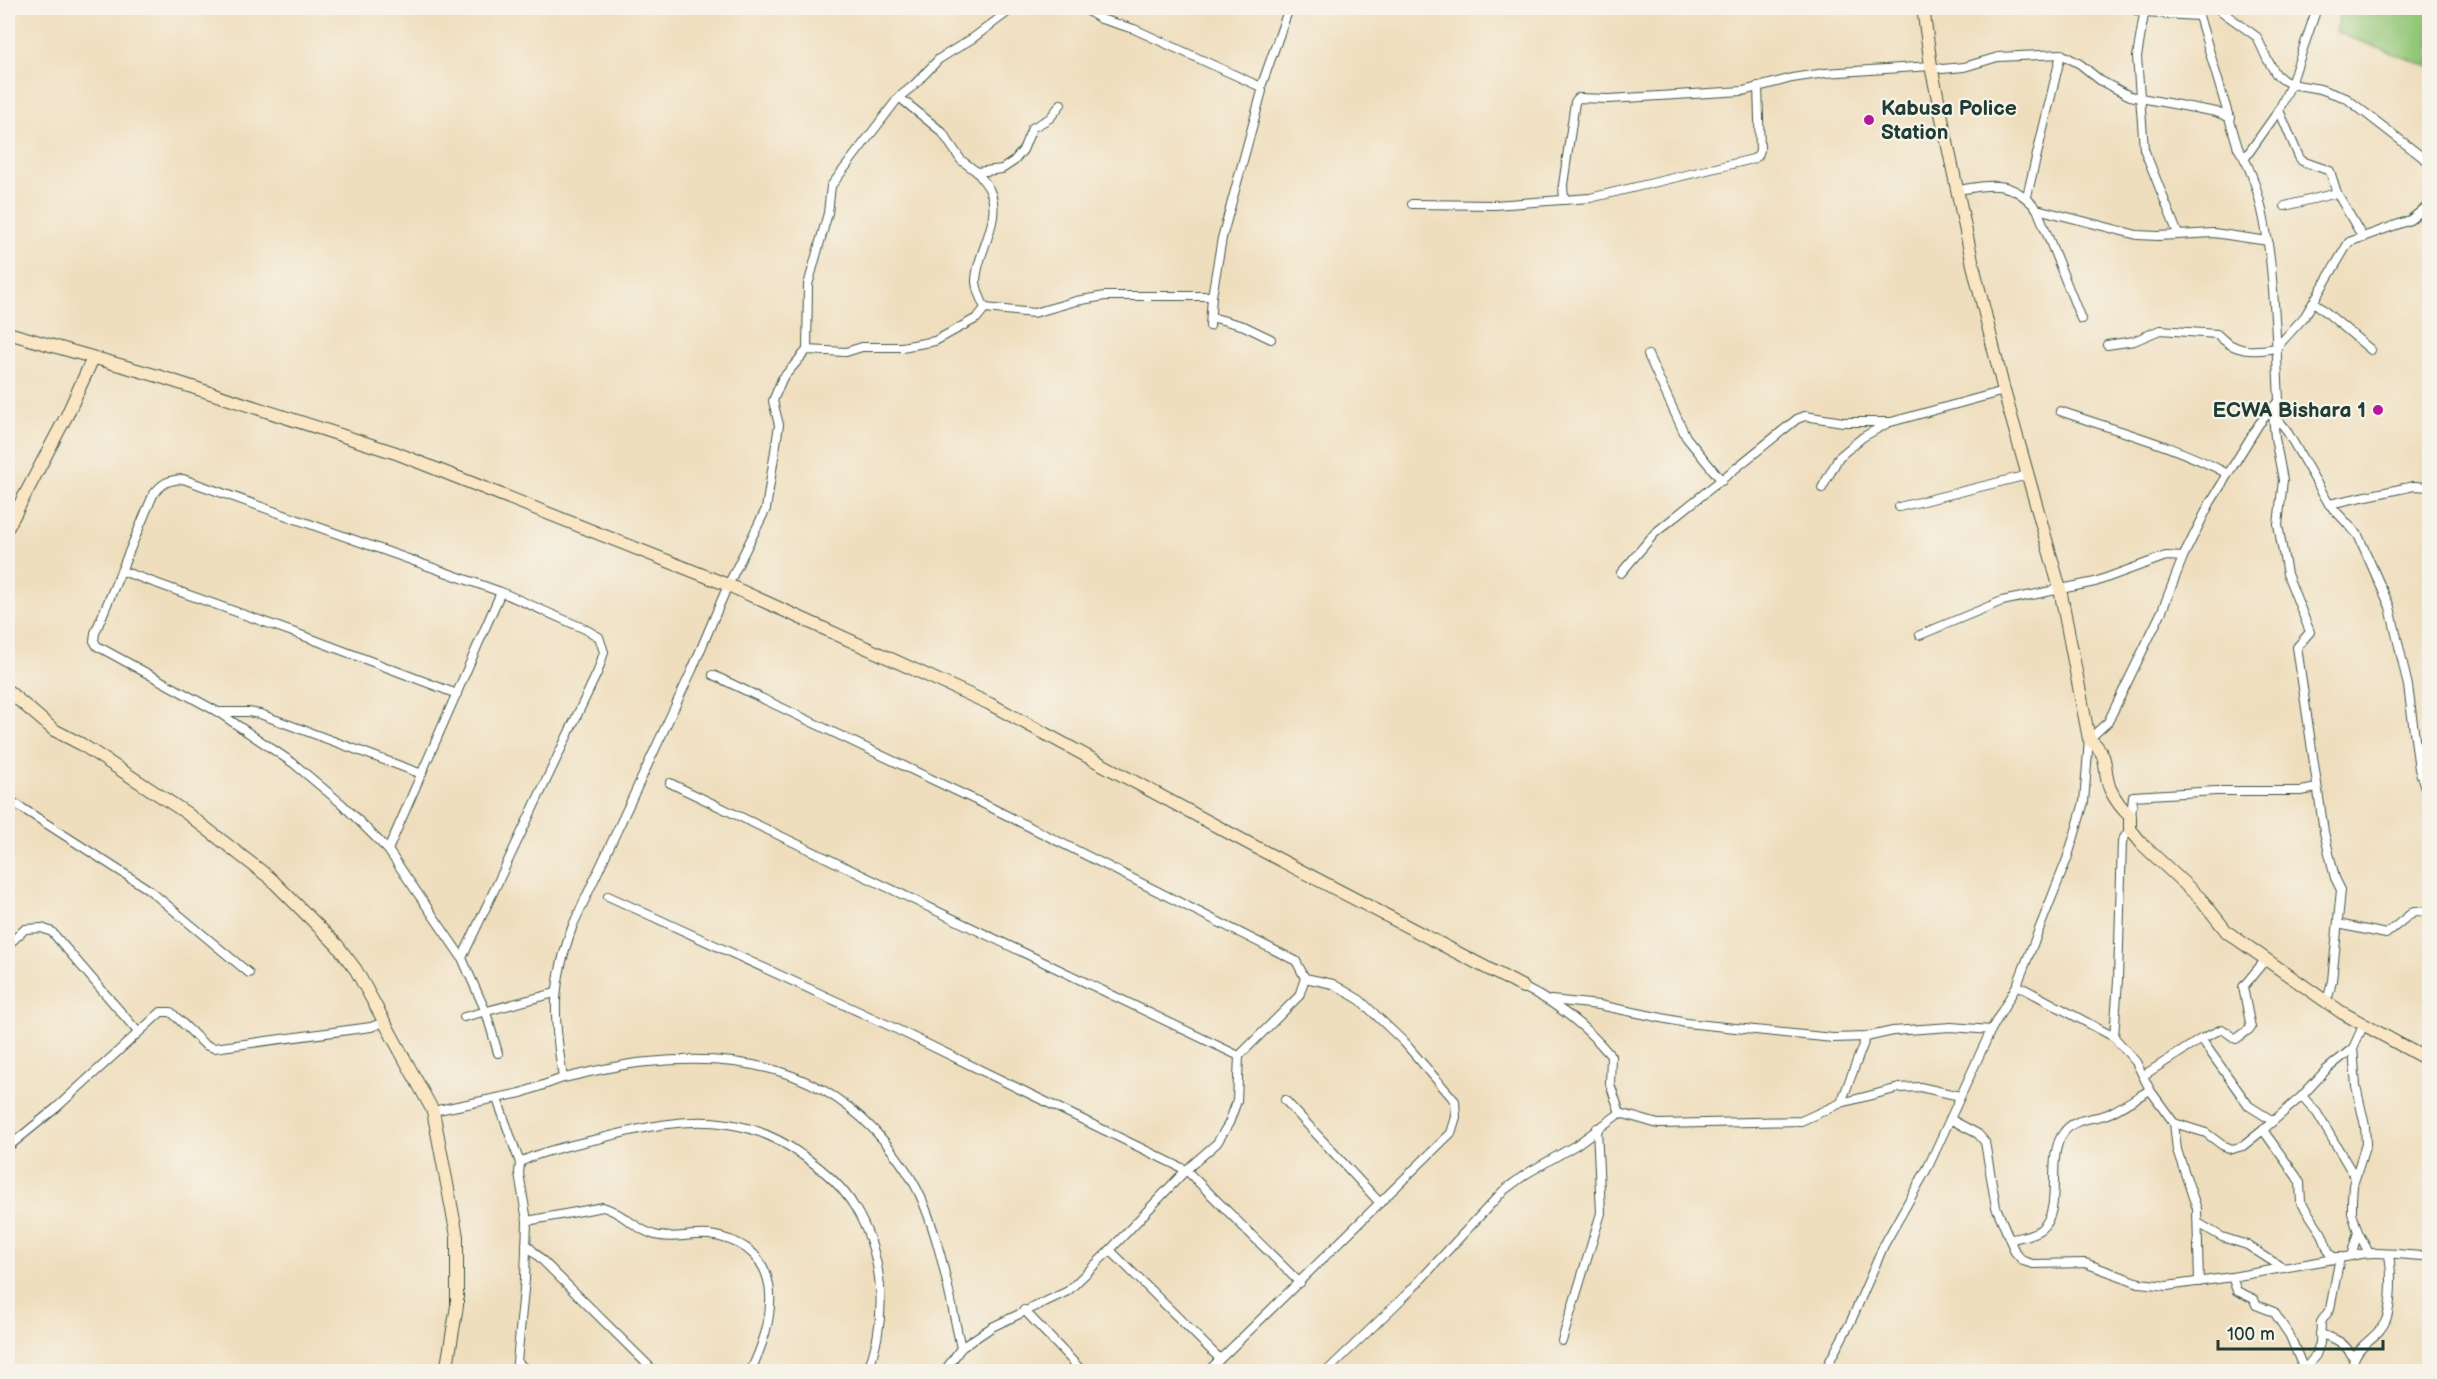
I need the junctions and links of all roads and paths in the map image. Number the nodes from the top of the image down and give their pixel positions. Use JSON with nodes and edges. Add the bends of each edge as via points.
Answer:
{"nodes":[{"id":1,"x":1013,"y":8,"type":"edge"},
{"id":2,"x":1083,"y":8,"type":"edge"},
{"id":3,"x":1289,"y":8,"type":"edge"},
{"id":4,"x":1923,"y":8,"type":"edge"},
{"id":5,"x":2130,"y":8,"type":"edge"},
{"id":6,"x":2217,"y":8,"type":"edge"},
{"id":7,"x":2317,"y":8,"type":"edge"},
{"id":8,"x":2144,"y":10,"type":"edge"},
{"id":9,"x":2199,"y":12,"type":"edge"},
{"id":10,"x":2061,"y":54,"type":"junction"},
{"id":11,"x":1931,"y":66,"type":"junction"},
{"id":12,"x":2291,"y":84,"type":"junction"},
{"id":13,"x":1758,"y":86,"type":"junction"},
{"id":14,"x":1261,"y":87,"type":"junction"},
{"id":15,"x":2139,"y":96,"type":"junction"},
{"id":16,"x":899,"y":97,"type":"junction"},
{"id":17,"x":1061,"y":104,"type":"dead end"},
{"id":18,"x":2279,"y":110,"type":"junction"},
{"id":19,"x":2231,"y":118,"type":"junction"},
{"id":20,"x":2245,"y":158,"type":"junction"},
{"id":21,"x":2430,"y":163,"type":"edge"},
{"id":22,"x":977,"y":172,"type":"junction"},
{"id":23,"x":1958,"y":190,"type":"junction"},
{"id":24,"x":2337,"y":193,"type":"junction"},
{"id":25,"x":2026,"y":196,"type":"junction"},
{"id":26,"x":1564,"y":200,"type":"junction"},
{"id":27,"x":1412,"y":204,"type":"dead end"},
{"id":28,"x":2430,"y":204,"type":"edge"},
{"id":29,"x":2285,"y":206,"type":"dead end"},
{"id":30,"x":2037,"y":209,"type":"junction"},
{"id":31,"x":2178,"y":234,"type":"junction"},
{"id":32,"x":2362,"y":238,"type":"junction"},
{"id":33,"x":2268,"y":241,"type":"junction"},
{"id":34,"x":1212,"y":296,"type":"junction"},
{"id":35,"x":2314,"y":302,"type":"junction"},
{"id":36,"x":985,"y":308,"type":"junction"},
{"id":37,"x":1211,"y":316,"type":"junction"},
{"id":38,"x":2081,"y":319,"type":"dead end"},
{"id":39,"x":1210,"y":326,"type":"dead end"},
{"id":40,"x":8,"y":333,"type":"edge"},
{"id":41,"x":1272,"y":339,"type":"dead end"},
{"id":42,"x":2108,"y":345,"type":"dead end"},
{"id":43,"x":2276,"y":348,"type":"junction"},
{"id":44,"x":807,"y":350,"type":"junction"},
{"id":45,"x":2371,"y":350,"type":"dead end"},
{"id":46,"x":1648,"y":355,"type":"dead end"},
{"id":47,"x":93,"y":358,"type":"junction"},
{"id":48,"x":2004,"y":391,"type":"junction"},
{"id":49,"x":2279,"y":400,"type":"junction"},
{"id":50,"x":2060,"y":411,"type":"dead end"},
{"id":51,"x":2273,"y":414,"type":"junction"},
{"id":52,"x":1891,"y":422,"type":"junction"},
{"id":53,"x":2259,"y":424,"type":"junction"},
{"id":54,"x":2276,"y":425,"type":"junction"},
{"id":55,"x":2228,"y":474,"type":"junction"},
{"id":56,"x":2028,"y":475,"type":"junction"},
{"id":57,"x":1722,"y":481,"type":"junction"},
{"id":58,"x":2430,"y":487,"type":"edge"},
{"id":59,"x":1822,"y":488,"type":"dead end"},
{"id":60,"x":2329,"y":504,"type":"junction"},
{"id":61,"x":1899,"y":507,"type":"dead end"},
{"id":62,"x":8,"y":527,"type":"edge"},
{"id":63,"x":2183,"y":557,"type":"junction"},
{"id":64,"x":122,"y":572,"type":"junction"},
{"id":65,"x":1621,"y":573,"type":"dead end"},
{"id":66,"x":728,"y":585,"type":"junction"},
{"id":67,"x":2060,"y":589,"type":"junction"},
{"id":68,"x":501,"y":592,"type":"junction"},
{"id":69,"x":1920,"y":635,"type":"dead end"},
{"id":70,"x":713,"y":675,"type":"dead end"},
{"id":71,"x":8,"y":691,"type":"edge"},
{"id":72,"x":457,"y":694,"type":"junction"},
{"id":73,"x":218,"y":712,"type":"junction"},
{"id":74,"x":2089,"y":739,"type":"junction"},
{"id":75,"x":2430,"y":760,"type":"edge"},
{"id":76,"x":2418,"y":762,"type":"junction"},
{"id":77,"x":422,"y":774,"type":"junction"},
{"id":78,"x":670,"y":783,"type":"dead end"},
{"id":79,"x":2317,"y":788,"type":"junction"},
{"id":80,"x":8,"y":799,"type":"edge"},
{"id":81,"x":2430,"y":803,"type":"edge"},
{"id":82,"x":2130,"y":829,"type":"junction"},
{"id":83,"x":388,"y":850,"type":"junction"},
{"id":84,"x":608,"y":896,"type":"dead end"},
{"id":85,"x":2430,"y":912,"type":"edge"},
{"id":86,"x":2338,"y":924,"type":"junction"},
{"id":87,"x":8,"y":945,"type":"edge"},
{"id":88,"x":462,"y":958,"type":"junction"},
{"id":89,"x":2266,"y":959,"type":"junction"},
{"id":90,"x":249,"y":974,"type":"dead end"},
{"id":91,"x":1305,"y":978,"type":"junction"},
{"id":92,"x":2017,"y":985,"type":"junction"},
{"id":93,"x":1523,"y":987,"type":"joint"},
{"id":94,"x":555,"y":993,"type":"junction"},
{"id":95,"x":1551,"y":1000,"type":"junction"},
{"id":96,"x":2324,"y":1001,"type":"junction"},
{"id":97,"x":486,"y":1012,"type":"junction"},
{"id":98,"x":464,"y":1017,"type":"dead end"},
{"id":99,"x":384,"y":1022,"type":"junction"},
{"id":100,"x":2363,"y":1026,"type":"junction"},
{"id":101,"x":1991,"y":1030,"type":"junction"},
{"id":102,"x":138,"y":1032,"type":"junction"},
{"id":103,"x":1866,"y":1037,"type":"junction"},
{"id":104,"x":2114,"y":1037,"type":"junction"},
{"id":105,"x":2201,"y":1039,"type":"junction"},
{"id":106,"x":2354,"y":1048,"type":"junction"},
{"id":107,"x":498,"y":1053,"type":"dead end"},
{"id":108,"x":1239,"y":1056,"type":"junction"},
{"id":109,"x":2430,"y":1061,"type":"edge"},
{"id":110,"x":2144,"y":1075,"type":"junction"},
{"id":111,"x":563,"y":1078,"type":"junction"},
{"id":112,"x":2150,"y":1090,"type":"junction"},
{"id":113,"x":2302,"y":1095,"type":"junction"},
{"id":114,"x":1960,"y":1096,"type":"junction"},
{"id":115,"x":497,"y":1099,"type":"junction"},
{"id":116,"x":1286,"y":1100,"type":"dead end"},
{"id":117,"x":1841,"y":1103,"type":"junction"},
{"id":118,"x":433,"y":1111,"type":"junction"},
{"id":119,"x":1620,"y":1113,"type":"junction"},
{"id":120,"x":1950,"y":1119,"type":"junction"},
{"id":121,"x":2273,"y":1121,"type":"junction"},
{"id":122,"x":2174,"y":1123,"type":"junction"},
{"id":123,"x":1597,"y":1128,"type":"junction"},
{"id":124,"x":2264,"y":1130,"type":"junction"},
{"id":125,"x":8,"y":1147,"type":"edge"},
{"id":126,"x":520,"y":1163,"type":"junction"},
{"id":127,"x":1186,"y":1170,"type":"junction"},
{"id":128,"x":2355,"y":1177,"type":"junction"},
{"id":129,"x":1380,"y":1203,"type":"junction"},
{"id":130,"x":527,"y":1221,"type":"junction"},
{"id":131,"x":2198,"y":1223,"type":"junction"},
{"id":132,"x":2358,"y":1232,"type":"junction"},
{"id":133,"x":2010,"y":1240,"type":"junction"},
{"id":134,"x":526,"y":1244,"type":"junction"},
{"id":135,"x":1110,"y":1250,"type":"junction"},
{"id":136,"x":2368,"y":1251,"type":"junction"},
{"id":137,"x":2389,"y":1255,"type":"junction"},
{"id":138,"x":2351,"y":1256,"type":"junction"},
{"id":139,"x":2430,"y":1256,"type":"edge"},
{"id":140,"x":2340,"y":1257,"type":"junction"},
{"id":141,"x":2283,"y":1268,"type":"junction"},
{"id":142,"x":2232,"y":1277,"type":"junction"},
{"id":143,"x":2199,"y":1282,"type":"junction"},
{"id":144,"x":1300,"y":1283,"type":"junction"},
{"id":145,"x":1024,"y":1310,"type":"junction"},
{"id":146,"x":2320,"y":1334,"type":"junction"},
{"id":147,"x":1562,"y":1341,"type":"dead end"},
{"id":148,"x":961,"y":1348,"type":"junction"},
{"id":149,"x":2353,"y":1357,"type":"junction"},
{"id":150,"x":1220,"y":1359,"type":"junction"},
{"id":151,"x":517,"y":1367,"type":"edge"},
{"id":152,"x":2352,"y":1369,"type":"dead end"},
{"id":153,"x":446,"y":1371,"type":"edge"},
{"id":154,"x":530,"y":1371,"type":"edge"},
{"id":155,"x":655,"y":1371,"type":"edge"},
{"id":156,"x":750,"y":1371,"type":"edge"},
{"id":157,"x":867,"y":1371,"type":"edge"},
{"id":158,"x":944,"y":1371,"type":"edge"},
{"id":159,"x":1083,"y":1371,"type":"edge"},
{"id":160,"x":1207,"y":1371,"type":"edge"},
{"id":161,"x":1326,"y":1371,"type":"edge"},
{"id":162,"x":1824,"y":1371,"type":"edge"}],
"edges":[{"from":1,"to":16,"type":"street","via":[[939,59]]},
{"from":2,"to":14,"type":"street"},
{"from":3,"to":14,"type":"street"},
{"from":4,"to":11,"type":"street"},
{"from":5,"to":8,"type":"street"},
{"from":6,"to":12,"type":"street","via":[[2257,37],[2276,74]]},
{"from":7,"to":12,"type":"street"},
{"from":8,"to":9,"type":"street"},
{"from":8,"to":15,"type":"street","via":[[2138,57]]},
{"from":9,"to":19,"type":"street"},
{"from":10,"to":11,"type":"street","via":[[1998,57],[1964,67]]},
{"from":10,"to":15,"type":"street","via":[[2101,81],[2130,96]]},
{"from":10,"to":25,"type":"street"},
{"from":11,"to":13,"type":"street","via":[[1825,73]]},
{"from":11,"to":23,"type":"street"},
{"from":12,"to":18,"type":"street"},
{"from":12,"to":21,"type":"street","via":[[2320,88],[2346,98]]},
{"from":13,"to":26,"type":"street","via":[[1760,150],[1753,159],[1590,198]]},
{"from":13,"to":26,"type":"street","via":[[1743,91],[1578,98],[1563,185]]},
{"from":14,"to":34,"type":"street","via":[[1222,238]]},
{"from":15,"to":19,"type":"street"},
{"from":15,"to":31,"type":"street","via":[[2144,149]]},
{"from":16,"to":22,"type":"street","via":[[942,132],[961,160]]},
{"from":16,"to":44,"type":"street","via":[[831,186],[828,213],[808,285]]},
{"from":17,"to":22,"type":"street","via":[[1050,118],[1032,128],[1014,161],[1002,169]]},
{"from":18,"to":20,"type":"street"},
{"from":18,"to":24,"type":"street","via":[[2302,161],[2330,171]]},
{"from":19,"to":20,"type":"street","via":[[2238,148]]},
{"from":20,"to":33,"type":"street"},
{"from":22,"to":36,"type":"street","via":[[990,191],[993,208],[976,280]]},
{"from":23,"to":25,"type":"street","via":[[1989,185],[2013,188]]},
{"from":23,"to":48,"type":"street"},
{"from":24,"to":29,"type":"street"},
{"from":24,"to":32,"type":"street"},
{"from":25,"to":30,"type":"street"},
{"from":26,"to":27,"type":"street","via":[[1494,205]]},
{"from":28,"to":32,"type":"street","via":[[2410,220]]},
{"from":30,"to":31,"type":"street","via":[[2137,235]]},
{"from":30,"to":38,"type":"street"},
{"from":31,"to":33,"type":"street","via":[[2214,233]]},
{"from":32,"to":35,"type":"street","via":[[2349,242]]},
{"from":33,"to":43,"type":"street"},
{"from":34,"to":36,"type":"street","via":[[1105,296],[1034,313]]},
{"from":34,"to":37,"type":"street"},
{"from":35,"to":43,"type":"street"},
{"from":35,"to":45,"type":"street"},
{"from":36,"to":44,"type":"street","via":[[976,318],[935,341],[846,352]]},
{"from":37,"to":39,"type":"street"},
{"from":37,"to":41,"type":"street"},
{"from":40,"to":47,"type":"street"},
{"from":42,"to":43,"type":"street","via":[[2134,341],[2160,330],[2217,334],[2225,343],[2243,351]]},
{"from":43,"to":49,"type":"street"},
{"from":44,"to":66,"type":"street","via":[[773,400],[778,425],[766,509]]},
{"from":46,"to":57,"type":"street","via":[[1686,437]]},
{"from":47,"to":62,"type":"street"},
{"from":47,"to":66,"type":"street","via":[[396,453]]},
{"from":48,"to":52,"type":"street"},
{"from":48,"to":56,"type":"street"},
{"from":49,"to":51,"type":"street"},
{"from":49,"to":53,"type":"street"},
{"from":50,"to":55,"type":"street","via":[[2154,440]]},
{"from":51,"to":54,"type":"street"},
{"from":51,"to":60,"type":"street"},
{"from":52,"to":57,"type":"street","via":[[1843,422],[1805,416]]},
{"from":52,"to":59,"type":"street","via":[[1863,437],[1839,457]]},
{"from":53,"to":54,"type":"street"},
{"from":53,"to":55,"type":"street"},
{"from":54,"to":79,"type":"street","via":[[2283,480],[2278,525],[2287,574],[2310,632],[2297,647]]},
{"from":55,"to":63,"type":"street"},
{"from":56,"to":61,"type":"street"},
{"from":56,"to":67,"type":"street"},
{"from":57,"to":65,"type":"street","via":[[1655,533]]},
{"from":58,"to":60,"type":"street","via":[[2414,486]]},
{"from":60,"to":76,"type":"street","via":[[2358,535],[2390,607],[2408,686]]},
{"from":63,"to":67,"type":"street","via":[[2166,556],[2094,582]]},
{"from":63,"to":74,"type":"street","via":[[2162,611],[2108,722]]},
{"from":64,"to":68,"type":"street","via":[[153,495],[168,480],[183,479]]},
{"from":64,"to":72,"type":"street"},
{"from":64,"to":73,"type":"street","via":[[95,633],[96,646]]},
{"from":66,"to":93,"type":"street","via":[[990,704]]},
{"from":66,"to":94,"type":"street","via":[[573,926],[561,959]]},
{"from":67,"to":69,"type":"street","via":[[2002,601]]},
{"from":67,"to":74,"type":"street"},
{"from":68,"to":72,"type":"street"},
{"from":68,"to":88,"type":"street","via":[[599,637],[604,652]]},
{"from":70,"to":91,"type":"street","via":[[981,803],[1296,961]]},
{"from":71,"to":99,"type":"street","via":[[54,729],[185,812],[281,887],[348,957]]},
{"from":72,"to":77,"type":"street"},
{"from":73,"to":77,"type":"street","via":[[260,714]]},
{"from":73,"to":83,"type":"street","via":[[293,763]]},
{"from":74,"to":82,"type":"street","via":[[2099,747],[2106,762],[2110,788],[2130,816]]},
{"from":74,"to":92,"type":"street","via":[[2084,802],[2076,830]]},
{"from":75,"to":76,"type":"street"},
{"from":76,"to":81,"type":"street"},
{"from":77,"to":83,"type":"street"},
{"from":78,"to":108,"type":"street"},
{"from":79,"to":82,"type":"street","via":[[2133,796]]},
{"from":79,"to":86,"type":"street","via":[[2335,878],[2341,890]]},
{"from":80,"to":90,"type":"street","via":[[148,890]]},
{"from":82,"to":89,"type":"street","via":[[2201,899],[2227,932]]},
{"from":82,"to":104,"type":"street","via":[[2122,841]]},
{"from":83,"to":88,"type":"street"},
{"from":84,"to":127,"type":"street","via":[[890,1026]]},
{"from":85,"to":86,"type":"street","via":[[2414,911],[2386,934]]},
{"from":86,"to":96,"type":"street","via":[[2332,981]]},
{"from":87,"to":102,"type":"street","via":[[26,928],[52,932]]},
{"from":88,"to":97,"type":"street"},
{"from":89,"to":96,"type":"street"},
{"from":89,"to":105,"type":"street","via":[[2243,987],[2251,1028],[2235,1039],[2222,1029]]},
{"from":91,"to":108,"type":"street","via":[[1299,996]]},
{"from":91,"to":129,"type":"street","via":[[1334,984],[1360,1000],[1403,1041],[1455,1101],[1451,1133]]},
{"from":92,"to":101,"type":"street"},
{"from":92,"to":104,"type":"street"},
{"from":93,"to":95,"type":"street"},
{"from":94,"to":97,"type":"street"},
{"from":94,"to":111,"type":"street","via":[[556,1038]]},
{"from":95,"to":103,"type":"street","via":[[1599,1005],[1686,1023],[1833,1038]]},
{"from":95,"to":119,"type":"street","via":[[1591,1032],[1611,1056],[1610,1084]]},
{"from":96,"to":100,"type":"street"},
{"from":97,"to":98,"type":"street"},
{"from":97,"to":107,"type":"street"},
{"from":99,"to":102,"type":"street","via":[[224,1049],[205,1045],[166,1011]]},
{"from":99,"to":118,"type":"street"},
{"from":100,"to":106,"type":"street"},
{"from":100,"to":109,"type":"street"},
{"from":101,"to":103,"type":"street","via":[[1951,1027]]},
{"from":101,"to":114,"type":"street"},
{"from":102,"to":125,"type":"street","via":[[57,1108]]},
{"from":103,"to":117,"type":"street"},
{"from":104,"to":110,"type":"street"},
{"from":105,"to":110,"type":"street"},
{"from":105,"to":121,"type":"street","via":[[2249,1106]]},
{"from":106,"to":113,"type":"street"},
{"from":106,"to":128,"type":"street","via":[[2366,1144]]},
{"from":108,"to":127,"type":"street","via":[[1237,1101],[1229,1123],[1217,1143]]},
{"from":110,"to":112,"type":"street"},
{"from":111,"to":115,"type":"street"},
{"from":111,"to":148,"type":"street","via":[[645,1062],[714,1060],[781,1071],[845,1102],[890,1148],[923,1202],[941,1257]]},
{"from":112,"to":122,"type":"street"},
{"from":112,"to":133,"type":"street","via":[[2110,1113],[2078,1121],[2064,1131],[2056,1145],[2049,1217],[2041,1229]]},
{"from":113,"to":121,"type":"street"},
{"from":113,"to":128,"type":"street"},
{"from":114,"to":117,"type":"street","via":[[1920,1087],[1899,1088]]},
{"from":114,"to":120,"type":"street"},
{"from":115,"to":118,"type":"street"},
{"from":115,"to":126,"type":"street"},
{"from":116,"to":129,"type":"street"},
{"from":117,"to":119,"type":"street","via":[[1802,1121],[1658,1124]]},
{"from":118,"to":153,"type":"street","via":[[457,1236],[457,1306]]},
{"from":119,"to":123,"type":"street"},
{"from":120,"to":133,"type":"street","via":[[1985,1142],[1996,1207]]},
{"from":120,"to":162,"type":"street"},
{"from":121,"to":124,"type":"street"},
{"from":122,"to":124,"type":"street","via":[[2206,1133],[2233,1152]]},
{"from":122,"to":131,"type":"street","via":[[2176,1150],[2197,1209]]},
{"from":123,"to":147,"type":"street","via":[[1601,1213]]},
{"from":123,"to":161,"type":"street","via":[[1503,1191],[1410,1291]]},
{"from":124,"to":140,"type":"street","via":[[2300,1183],[2301,1202],[2322,1234],[2329,1253]]},
{"from":126,"to":130,"type":"street"},
{"from":126,"to":157,"type":"street","via":[[649,1126],[681,1122],[729,1124],[773,1137],[817,1165],[841,1189],[854,1205],[876,1256],[881,1314],[879,1335]]},
{"from":127,"to":135,"type":"street"},
{"from":127,"to":144,"type":"street"},
{"from":128,"to":132,"type":"street","via":[[2352,1213]]},
{"from":129,"to":144,"type":"street"},
{"from":130,"to":134,"type":"street"},
{"from":130,"to":156,"type":"street","via":[[603,1207],[657,1236],[693,1234],[739,1242],[752,1251],[765,1271],[770,1295],[767,1328]]},
{"from":131,"to":141,"type":"street","via":[[2247,1245]]},
{"from":131,"to":143,"type":"street"},
{"from":132,"to":136,"type":"street"},
{"from":132,"to":138,"type":"street"},
{"from":133,"to":143,"type":"street","via":[[2024,1261],[2085,1263],[2157,1285]]},
{"from":134,"to":151,"type":"street"},
{"from":134,"to":155,"type":"street"},
{"from":135,"to":145,"type":"street","via":[[1068,1291]]},
{"from":135,"to":150,"type":"street"},
{"from":136,"to":137,"type":"street"},
{"from":136,"to":138,"type":"street"},
{"from":137,"to":139,"type":"street"},
{"from":137,"to":149,"type":"street","via":[[2392,1276],[2386,1321]]},
{"from":138,"to":140,"type":"street"},
{"from":140,"to":141,"type":"street"},
{"from":140,"to":146,"type":"street","via":[[2330,1309],[2321,1322]]},
{"from":141,"to":142,"type":"street"},
{"from":142,"to":143,"type":"street"},
{"from":142,"to":146,"type":"street","via":[[2237,1291],[2274,1312],[2290,1336],[2304,1370],[2316,1355]]},
{"from":144,"to":150,"type":"street"},
{"from":145,"to":148,"type":"street"},
{"from":145,"to":159,"type":"street"},
{"from":146,"to":149,"type":"street","via":[[2338,1339]]},
{"from":148,"to":158,"type":"street"},
{"from":149,"to":152,"type":"street"},
{"from":150,"to":160,"type":"street"},
{"from":151,"to":154,"type":"street"}]}
